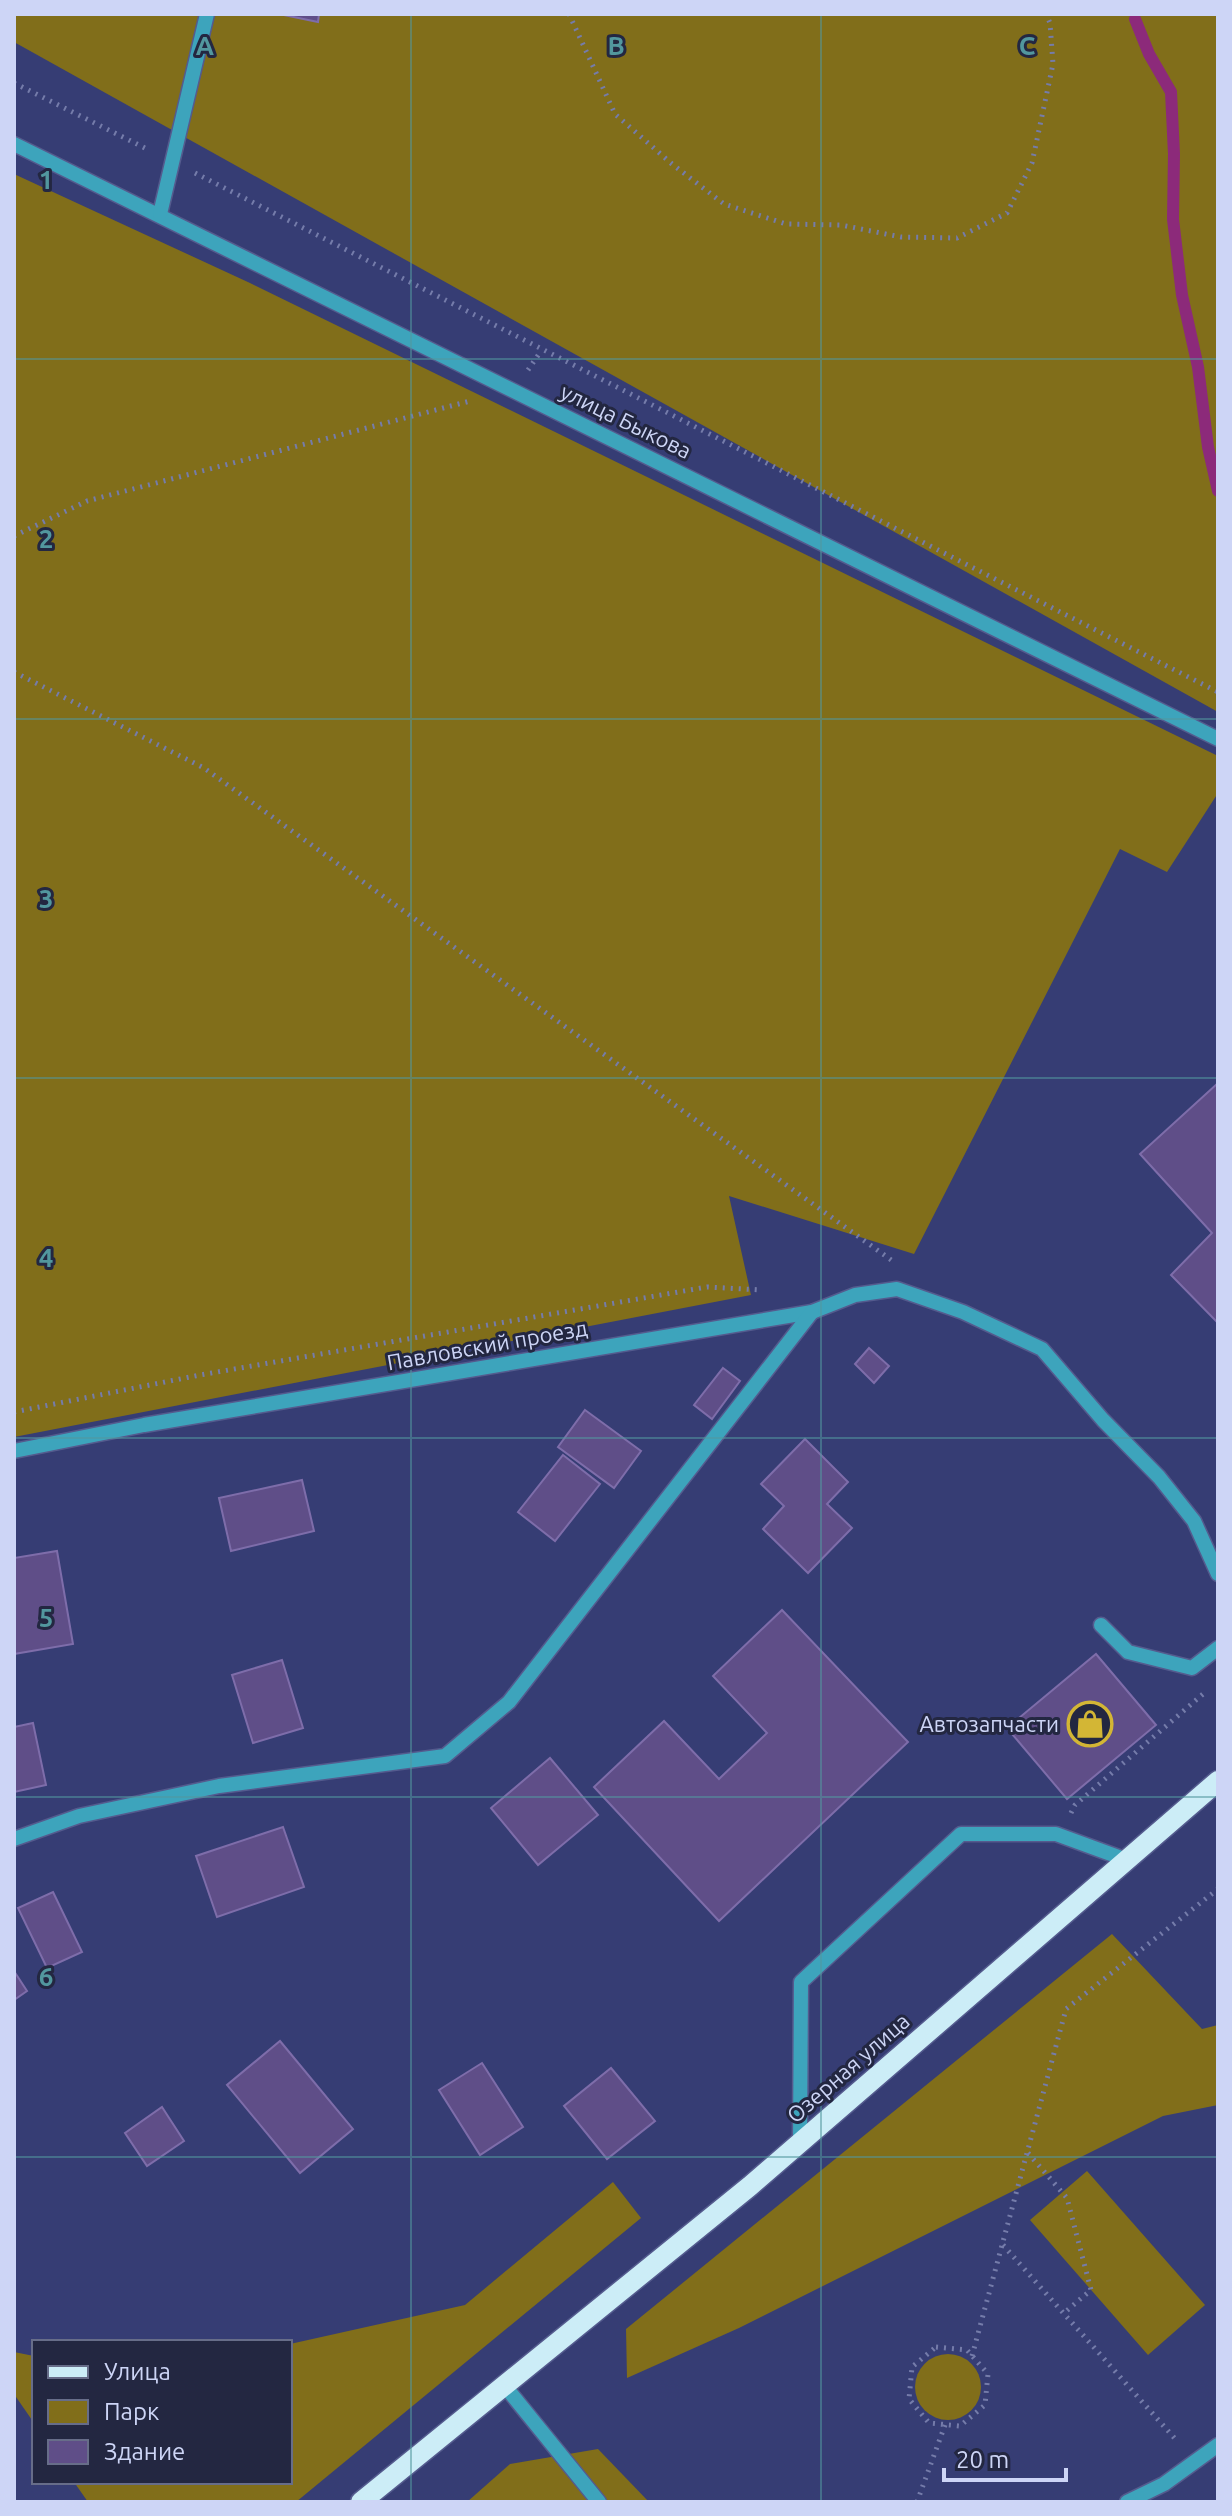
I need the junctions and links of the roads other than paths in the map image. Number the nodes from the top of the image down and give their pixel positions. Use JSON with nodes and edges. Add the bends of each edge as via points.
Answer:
{"nodes":[{"id":1,"x":207,"y":14,"type":"edge"},
{"id":2,"x":14,"y":144,"type":"edge"},
{"id":3,"x":160,"y":214,"type":"junction"},
{"id":4,"x":1218,"y":739,"type":"edge"},
{"id":5,"x":812,"y":1312,"type":"junction"},
{"id":6,"x":14,"y":1451,"type":"edge"},
{"id":7,"x":1218,"y":1574,"type":"edge"},
{"id":8,"x":1101,"y":1625,"type":"dead end"},
{"id":9,"x":1218,"y":1648,"type":"edge"},
{"id":10,"x":1218,"y":1781,"type":"edge"},
{"id":11,"x":14,"y":1839,"type":"edge"},
{"id":12,"x":1127,"y":1860,"type":"junction"},
{"id":13,"x":800,"y":2142,"type":"junction"},
{"id":14,"x":504,"y":2385,"type":"junction"},
{"id":15,"x":1218,"y":2445,"type":"edge"},
{"id":16,"x":361,"y":2502,"type":"edge"},
{"id":17,"x":599,"y":2502,"type":"edge"},
{"id":18,"x":1127,"y":2502,"type":"edge"}],
"edges":[{"from":1,"to":3,"type":"street"},
{"from":2,"to":3,"type":"street","name":"улица Быкова"},
{"from":3,"to":4,"type":"street","name":"улица Быкова"},
{"from":5,"to":6,"type":"street","name":"Павловский проезд"},
{"from":5,"to":7,"type":"street","name":"Павловский проезд","via":[[855,1295],[897,1289],[1042,1349],[1194,1521]]},
{"from":5,"to":11,"type":"street","via":[[509,1702],[445,1756],[219,1786],[79,1816]]},
{"from":8,"to":9,"type":"street","via":[[1128,1652],[1192,1668]]},
{"from":10,"to":12,"type":"main road","name":"Озерная улица"},
{"from":12,"to":13,"type":"main road","name":"Озерная улица"},
{"from":12,"to":13,"type":"street","via":[[1061,1836],[961,1834],[801,1982]]},
{"from":13,"to":14,"type":"main road","name":"Озерная улица"},
{"from":14,"to":16,"type":"main road","name":"Озерная улица"},
{"from":14,"to":17,"type":"street"},
{"from":15,"to":18,"type":"street","via":[[1164,2484]]}]}
